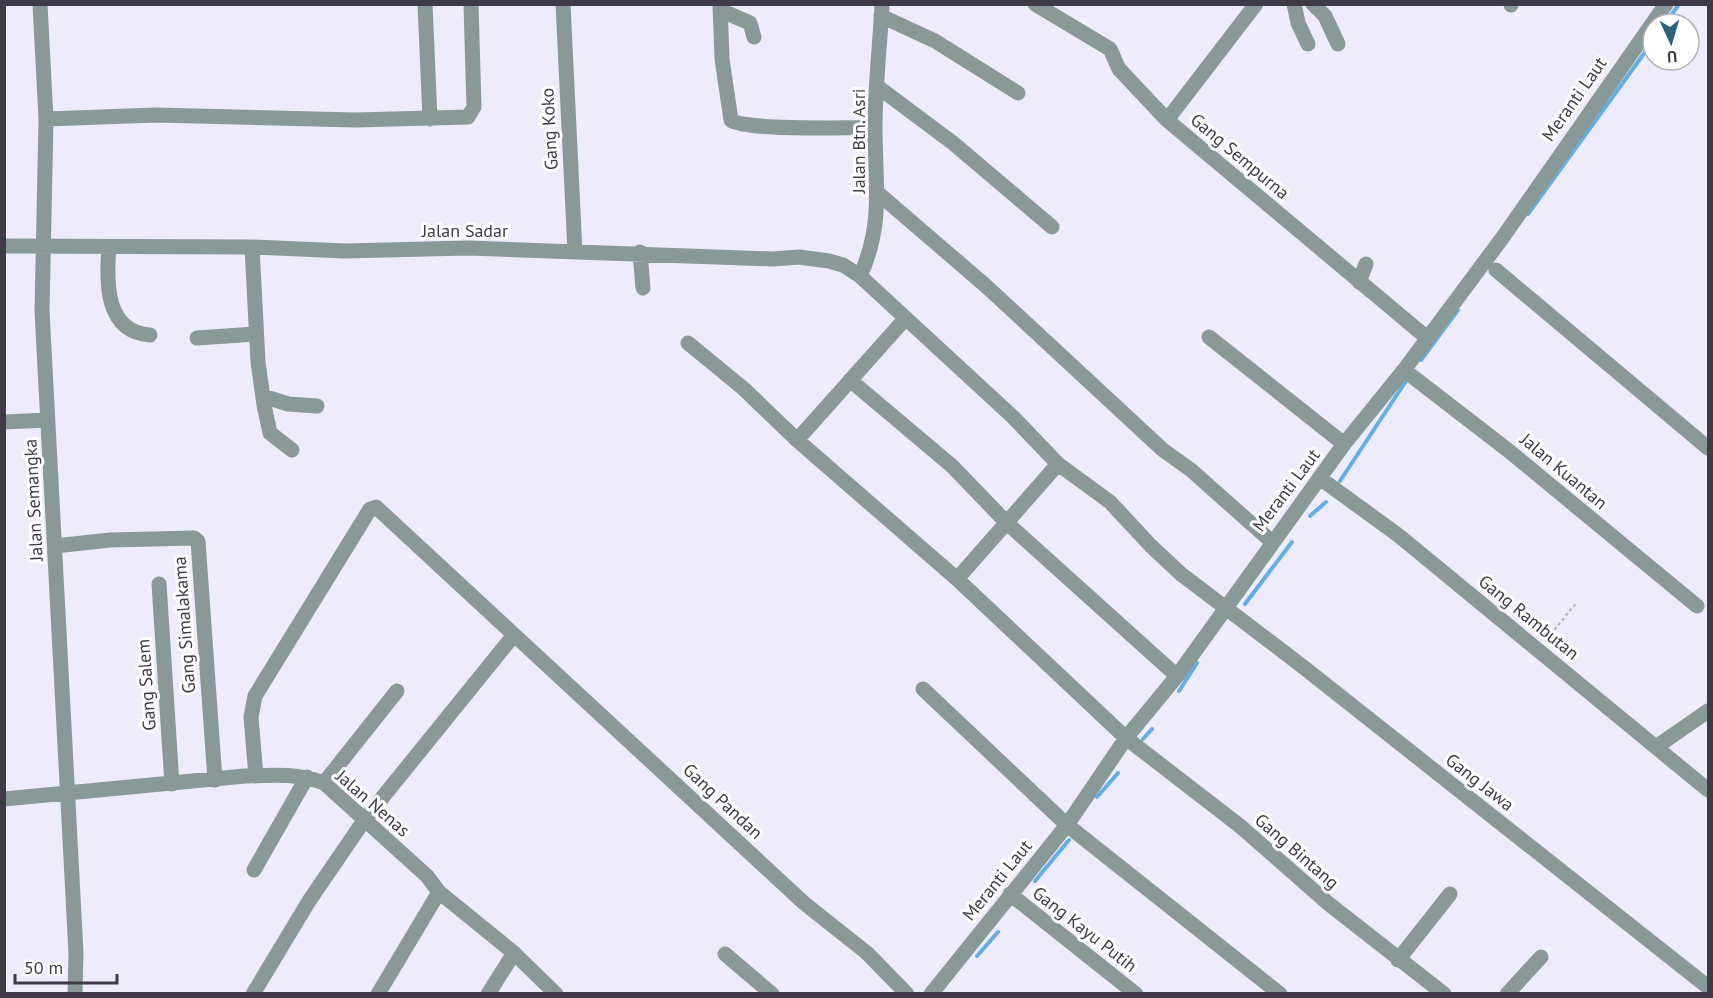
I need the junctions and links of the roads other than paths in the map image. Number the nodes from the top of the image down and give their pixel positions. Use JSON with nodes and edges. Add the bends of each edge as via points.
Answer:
{"nodes":[{"id":1,"x":40,"y":4,"type":"edge"},
{"id":2,"x":425,"y":4,"type":"edge"},
{"id":3,"x":471,"y":4,"type":"edge"},
{"id":4,"x":563,"y":4,"type":"edge"},
{"id":5,"x":1035,"y":4,"type":"edge"},
{"id":6,"x":1256,"y":4,"type":"edge"},
{"id":7,"x":1294,"y":4,"type":"edge"},
{"id":8,"x":1313,"y":4,"type":"edge"},
{"id":9,"x":1666,"y":4,"type":"edge"},
{"id":10,"x":720,"y":7,"type":"edge"},
{"id":11,"x":881,"y":10,"type":"edge"},
{"id":12,"x":754,"y":37,"type":"dead end"},
{"id":13,"x":1308,"y":44,"type":"dead end"},
{"id":14,"x":1338,"y":44,"type":"dead end"},
{"id":15,"x":878,"y":87,"type":"junction"},
{"id":16,"x":1018,"y":93,"type":"dead end"},
{"id":17,"x":46,"y":119,"type":"junction"},
{"id":18,"x":430,"y":119,"type":"junction"},
{"id":19,"x":1167,"y":120,"type":"junction"},
{"id":20,"x":875,"y":128,"type":"junction"},
{"id":21,"x":879,"y":194,"type":"junction"},
{"id":22,"x":1052,"y":227,"type":"dead end"},
{"id":23,"x":45,"y":245,"type":"junction"},
{"id":24,"x":4,"y":246,"type":"edge"},
{"id":25,"x":252,"y":247,"type":"junction"},
{"id":26,"x":109,"y":248,"type":"junction"},
{"id":27,"x":575,"y":252,"type":"junction"},
{"id":28,"x":640,"y":252,"type":"junction"},
{"id":29,"x":1366,"y":264,"type":"dead end"},
{"id":30,"x":1496,"y":270,"type":"dead end"},
{"id":31,"x":860,"y":276,"type":"junction"},
{"id":32,"x":1359,"y":282,"type":"junction"},
{"id":33,"x":643,"y":288,"type":"dead end"},
{"id":34,"x":905,"y":319,"type":"junction"},
{"id":35,"x":256,"y":334,"type":"junction"},
{"id":36,"x":150,"y":335,"type":"dead end"},
{"id":37,"x":1209,"y":337,"type":"dead end"},
{"id":38,"x":1426,"y":337,"type":"junction"},
{"id":39,"x":197,"y":338,"type":"dead end"},
{"id":40,"x":688,"y":343,"type":"dead end"},
{"id":41,"x":1404,"y":370,"type":"junction"},
{"id":42,"x":850,"y":381,"type":"junction"},
{"id":43,"x":263,"y":396,"type":"junction"},
{"id":44,"x":317,"y":406,"type":"dead end"},
{"id":45,"x":48,"y":420,"type":"junction"},
{"id":46,"x":4,"y":422,"type":"edge"},
{"id":47,"x":797,"y":440,"type":"junction"},
{"id":48,"x":1344,"y":444,"type":"junction"},
{"id":49,"x":1708,"y":448,"type":"edge"},
{"id":50,"x":292,"y":450,"type":"dead end"},
{"id":51,"x":1058,"y":464,"type":"junction"},
{"id":52,"x":1321,"y":479,"type":"junction"},
{"id":53,"x":1007,"y":523,"type":"junction"},
{"id":54,"x":1272,"y":542,"type":"junction"},
{"id":55,"x":55,"y":546,"type":"junction"},
{"id":56,"x":957,"y":579,"type":"junction"},
{"id":57,"x":159,"y":584,"type":"dead end"},
{"id":58,"x":1697,"y":606,"type":"dead end"},
{"id":59,"x":1225,"y":609,"type":"junction"},
{"id":60,"x":514,"y":635,"type":"junction"},
{"id":61,"x":1177,"y":676,"type":"junction"},
{"id":62,"x":923,"y":689,"type":"dead end"},
{"id":63,"x":397,"y":691,"type":"dead end"},
{"id":64,"x":1708,"y":711,"type":"edge"},
{"id":65,"x":1126,"y":738,"type":"junction"},
{"id":66,"x":1656,"y":747,"type":"junction"},
{"id":67,"x":256,"y":776,"type":"junction"},
{"id":68,"x":307,"y":777,"type":"junction"},
{"id":69,"x":215,"y":780,"type":"junction"},
{"id":70,"x":324,"y":783,"type":"junction"},
{"id":71,"x":172,"y":784,"type":"junction"},
{"id":72,"x":1708,"y":790,"type":"edge"},
{"id":73,"x":67,"y":795,"type":"junction"},
{"id":74,"x":4,"y":800,"type":"edge"},
{"id":75,"x":365,"y":819,"type":"junction"},
{"id":76,"x":1067,"y":825,"type":"junction"},
{"id":77,"x":254,"y":870,"type":"dead end"},
{"id":78,"x":439,"y":892,"type":"junction"},
{"id":79,"x":1010,"y":894,"type":"junction"},
{"id":80,"x":1450,"y":894,"type":"dead end"},
{"id":81,"x":514,"y":953,"type":"junction"},
{"id":82,"x":725,"y":954,"type":"dead end"},
{"id":83,"x":1541,"y":957,"type":"dead end"},
{"id":84,"x":1398,"y":960,"type":"junction"},
{"id":85,"x":1708,"y":987,"type":"edge"},
{"id":86,"x":936,"y":992,"type":"edge"},
{"id":87,"x":75,"y":993,"type":"edge"},
{"id":88,"x":253,"y":993,"type":"edge"},
{"id":89,"x":378,"y":993,"type":"edge"},
{"id":90,"x":488,"y":993,"type":"edge"},
{"id":91,"x":556,"y":993,"type":"edge"},
{"id":92,"x":772,"y":993,"type":"edge"},
{"id":93,"x":907,"y":993,"type":"edge"},
{"id":94,"x":1136,"y":993,"type":"edge"},
{"id":95,"x":1281,"y":993,"type":"edge"},
{"id":96,"x":1443,"y":993,"type":"edge"},
{"id":97,"x":1507,"y":993,"type":"edge"}],
"edges":[{"from":1,"to":17,"type":"street","name":"Jalan Semangka"},
{"from":2,"to":18,"type":"street"},
{"from":3,"to":18,"type":"street","via":[[473,112],[464,118]]},
{"from":4,"to":27,"type":"street","name":"Gang Koko"},
{"from":5,"to":19,"type":"street","name":"Gang Sempurna","via":[[1110,49],[1119,69],[1137,92]]},
{"from":6,"to":19,"type":"street"},
{"from":7,"to":13,"type":"street"},
{"from":8,"to":14,"type":"street","via":[[1329,22]]},
{"from":9,"to":38,"type":"street","name":"Meranti Laut","via":[[1503,237]]},
{"from":10,"to":12,"type":"street","via":[[750,23]]},
{"from":10,"to":20,"type":"street","via":[[730,120]]},
{"from":11,"to":15,"type":"street","name":"Jalan Btn. Asri"},
{"from":11,"to":16,"type":"street"},
{"from":15,"to":20,"type":"street","name":"Jalan Btn. Asri"},
{"from":15,"to":22,"type":"street","via":[[953,143]]},
{"from":17,"to":18,"type":"street","via":[[156,115]]},
{"from":17,"to":23,"type":"street","name":"Jalan Semangka"},
{"from":19,"to":32,"type":"street","name":"Gang Sempurna"},
{"from":20,"to":21,"type":"street","name":"Jalan Btn. Asri"},
{"from":21,"to":31,"type":"street","name":"Jalan Btn. Asri","via":[[869,256]]},
{"from":21,"to":54,"type":"street","via":[[1004,302],[1163,450]]},
{"from":23,"to":24,"type":"street","name":"Jalan Sadar"},
{"from":23,"to":26,"type":"street","name":"Jalan Sadar"},
{"from":23,"to":45,"type":"street","name":"Jalan Semangka","via":[[42,311]]},
{"from":25,"to":26,"type":"street","name":"Jalan Sadar"},
{"from":25,"to":27,"type":"street","name":"Jalan Sadar"},
{"from":25,"to":35,"type":"street"},
{"from":26,"to":36,"type":"street","via":[[107,277],[114,311],[128,329]]},
{"from":27,"to":28,"type":"street","name":"Jalan Sadar"},
{"from":28,"to":31,"type":"street","name":"Jalan Sadar","via":[[800,257],[843,265]]},
{"from":28,"to":33,"type":"street"},
{"from":29,"to":32,"type":"street"},
{"from":30,"to":49,"type":"street"},
{"from":31,"to":34,"type":"street","name":"Jalan Sadar"},
{"from":32,"to":38,"type":"street","name":"Gang Sempurna"},
{"from":34,"to":42,"type":"street"},
{"from":34,"to":51,"type":"street","name":"Jalan Sadar","via":[[1013,417]]},
{"from":35,"to":39,"type":"street"},
{"from":35,"to":43,"type":"street"},
{"from":37,"to":48,"type":"street"},
{"from":38,"to":41,"type":"street","name":"Meranti Laut"},
{"from":40,"to":47,"type":"street","name":"Gang Bintang"},
{"from":41,"to":48,"type":"street","name":"Meranti Laut"},
{"from":41,"to":58,"type":"street","name":"Jalan Kuantan"},
{"from":42,"to":47,"type":"street"},
{"from":42,"to":53,"type":"street","via":[[952,466]]},
{"from":43,"to":44,"type":"street","via":[[288,404]]},
{"from":43,"to":50,"type":"street","via":[[270,433]]},
{"from":45,"to":46,"type":"street"},
{"from":45,"to":55,"type":"street","name":"Jalan Semangka"},
{"from":47,"to":56,"type":"street","name":"Gang Bintang"},
{"from":48,"to":52,"type":"street","name":"Meranti Laut"},
{"from":51,"to":53,"type":"street"},
{"from":51,"to":59,"type":"street","name":"Gang Jawa","via":[[1110,502],[1151,546]]},
{"from":52,"to":54,"type":"street","name":"Meranti Laut"},
{"from":52,"to":66,"type":"street","name":"Gang Rambutan","via":[[1398,535]]},
{"from":53,"to":56,"type":"street"},
{"from":53,"to":61,"type":"street"},
{"from":54,"to":59,"type":"street","name":"Meranti Laut"},
{"from":55,"to":69,"type":"street","name":"Gang Simalakama","via":[[110,540],[198,541]]},
{"from":55,"to":73,"type":"street","name":"Jalan Semangka"},
{"from":56,"to":65,"type":"street","name":"Gang Bintang"},
{"from":57,"to":71,"type":"street","name":"Gang Salem"},
{"from":59,"to":61,"type":"street","name":"Meranti Laut"},
{"from":59,"to":85,"type":"street","name":"Gang Jawa"},
{"from":60,"to":67,"type":"street","name":"Gang Pandan","via":[[378,508],[372,507],[255,696],[251,717]]},
{"from":60,"to":75,"type":"street"},
{"from":60,"to":93,"type":"street","name":"Gang Pandan"},
{"from":61,"to":65,"type":"street","name":"Meranti Laut"},
{"from":62,"to":76,"type":"street"},
{"from":63,"to":70,"type":"street"},
{"from":64,"to":66,"type":"street"},
{"from":65,"to":76,"type":"street","name":"Meranti Laut"},
{"from":65,"to":84,"type":"street","name":"Gang Bintang","via":[[1240,826]]},
{"from":66,"to":72,"type":"street","name":"Gang Rambutan"},
{"from":67,"to":68,"type":"street","name":"Jalan Nenas"},
{"from":67,"to":69,"type":"street","name":"Jalan Nenas"},
{"from":68,"to":70,"type":"street","name":"Jalan Nenas"},
{"from":68,"to":77,"type":"street"},
{"from":69,"to":71,"type":"street","name":"Jalan Nenas"},
{"from":70,"to":75,"type":"street","name":"Jalan Nenas"},
{"from":71,"to":73,"type":"street","name":"Jalan Nenas"},
{"from":73,"to":74,"type":"street","name":"Jalan Nenas"},
{"from":73,"to":87,"type":"street","name":"Jalan Semangka"},
{"from":75,"to":78,"type":"street","name":"Jalan Nenas"},
{"from":75,"to":88,"type":"street"},
{"from":76,"to":79,"type":"street","name":"Meranti Laut"},
{"from":76,"to":95,"type":"street"},
{"from":78,"to":81,"type":"street","name":"Jalan Nenas"},
{"from":78,"to":89,"type":"street"},
{"from":79,"to":86,"type":"street","name":"Meranti Laut"},
{"from":79,"to":94,"type":"street","name":"Gang Kayu Putih"},
{"from":80,"to":84,"type":"street"},
{"from":81,"to":90,"type":"street"},
{"from":81,"to":91,"type":"street","name":"Jalan Nenas"},
{"from":82,"to":92,"type":"street"},
{"from":83,"to":97,"type":"street"},
{"from":84,"to":96,"type":"street","name":"Gang Bintang"}]}
